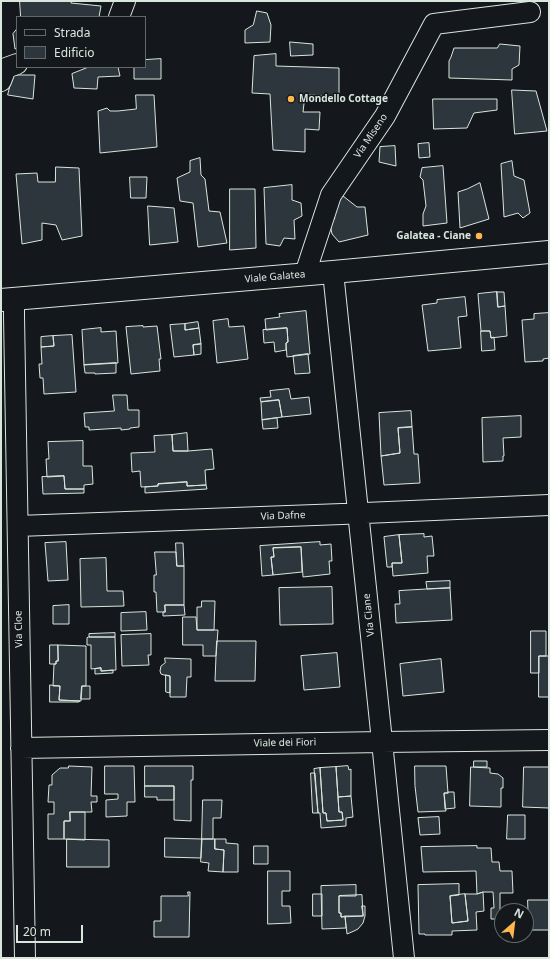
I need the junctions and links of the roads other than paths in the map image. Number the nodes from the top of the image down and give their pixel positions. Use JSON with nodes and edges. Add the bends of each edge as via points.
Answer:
{"nodes":[{"id":1,"x":125,"y":1,"type":"edge"},
{"id":2,"x":530,"y":12,"type":"dead end"},
{"id":3,"x":119,"y":16,"type":"edge"},
{"id":4,"x":16,"y":64,"type":"edge"},
{"id":5,"x":1,"y":81,"type":"edge"},
{"id":6,"x":549,"y":252,"type":"edge"},
{"id":7,"x":333,"y":272,"type":"junction"},
{"id":8,"x":305,"y":274,"type":"junction"},
{"id":9,"x":8,"y":300,"type":"edge"},
{"id":10,"x":549,"y":505,"type":"edge"},
{"id":11,"x":358,"y":513,"type":"junction"},
{"id":12,"x":18,"y":526,"type":"junction"},
{"id":13,"x":549,"y":740,"type":"edge"},
{"id":14,"x":382,"y":742,"type":"junction"},
{"id":15,"x":21,"y":748,"type":"junction"},
{"id":16,"x":25,"y":958,"type":"edge"},
{"id":17,"x":404,"y":958,"type":"edge"}],
"edges":[{"from":1,"to":3,"type":"street"},
{"from":2,"to":8,"type":"street","name":"Via Miseno","via":[[434,24],[385,116],[331,195]]},
{"from":4,"to":5,"type":"street","via":[[6,68]]},
{"from":6,"to":7,"type":"main road","name":"Viale Galatea"},
{"from":7,"to":8,"type":"main road","name":"Viale Galatea"},
{"from":7,"to":11,"type":"street","name":"Via Ciane"},
{"from":8,"to":9,"type":"main road","name":"Viale Galatea"},
{"from":9,"to":12,"type":"street","name":"Via Cloe","via":[[14,316]]},
{"from":10,"to":11,"type":"street","name":"Via Dafne"},
{"from":11,"to":12,"type":"street","name":"Via Dafne"},
{"from":11,"to":14,"type":"street","name":"Via Ciane"},
{"from":12,"to":15,"type":"street","name":"Via Cloe"},
{"from":13,"to":14,"type":"street","name":"Viale dei Fiori"},
{"from":14,"to":15,"type":"street","name":"Viale dei Fiori"},
{"from":14,"to":17,"type":"street","name":"Via Ciane"},
{"from":15,"to":16,"type":"street","name":"Via Cloe"}]}
